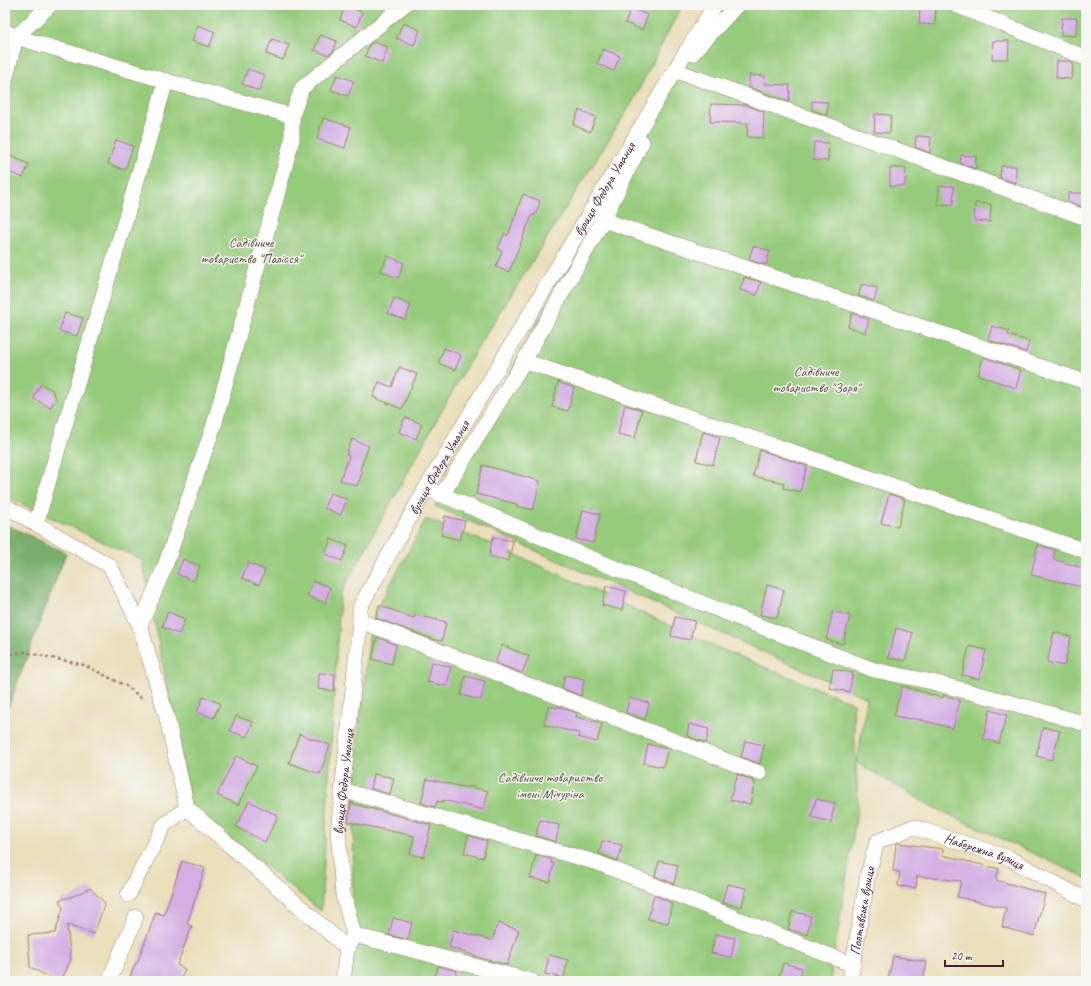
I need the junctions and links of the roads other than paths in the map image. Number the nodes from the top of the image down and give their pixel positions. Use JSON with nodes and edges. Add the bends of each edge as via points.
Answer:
{"nodes":[{"id":1,"x":50,"y":5,"type":"edge"},
{"id":2,"x":404,"y":5,"type":"edge"},
{"id":3,"x":715,"y":5,"type":"edge"},
{"id":4,"x":736,"y":5,"type":"edge"},
{"id":5,"x":956,"y":5,"type":"edge"},
{"id":6,"x":11,"y":34,"type":"edge"},
{"id":7,"x":1086,"y":58,"type":"edge"},
{"id":8,"x":677,"y":71,"type":"junction"},
{"id":9,"x":5,"y":81,"type":"edge"},
{"id":10,"x":166,"y":81,"type":"junction"},
{"id":11,"x":292,"y":116,"type":"junction"},
{"id":12,"x":1086,"y":218,"type":"edge"},
{"id":13,"x":603,"y":220,"type":"junction"},
{"id":14,"x":524,"y":361,"type":"junction"},
{"id":15,"x":1086,"y":382,"type":"edge"},
{"id":16,"x":426,"y":488,"type":"junction"},
{"id":17,"x":442,"y":495,"type":"junction"},
{"id":18,"x":5,"y":506,"type":"edge"},
{"id":19,"x":36,"y":524,"type":"junction"},
{"id":20,"x":1086,"y":551,"type":"edge"},
{"id":21,"x":360,"y":621,"type":"junction"},
{"id":22,"x":140,"y":626,"type":"junction"},
{"id":23,"x":1086,"y":724,"type":"edge"},
{"id":24,"x":759,"y":773,"type":"dead end"},
{"id":25,"x":342,"y":790,"type":"junction"},
{"id":26,"x":187,"y":808,"type":"junction"},
{"id":27,"x":877,"y":842,"type":"joint"},
{"id":28,"x":128,"y":895,"type":"dead end"},
{"id":29,"x":1086,"y":900,"type":"edge"},
{"id":30,"x":136,"y":918,"type":"dead end"},
{"id":31,"x":350,"y":942,"type":"junction"},
{"id":32,"x":853,"y":965,"type":"junction"},
{"id":33,"x":110,"y":981,"type":"edge"},
{"id":34,"x":343,"y":981,"type":"edge"},
{"id":35,"x":532,"y":981,"type":"edge"},
{"id":36,"x":850,"y":981,"type":"edge"}],
"edges":[{"from":1,"to":6,"type":"street"},
{"from":2,"to":11,"type":"street","via":[[302,88]]},
{"from":3,"to":16,"type":"street","name":"вулиця Федора Уманця"},
{"from":4,"to":8,"type":"street"},
{"from":5,"to":7,"type":"street"},
{"from":6,"to":9,"type":"street"},
{"from":6,"to":10,"type":"street"},
{"from":8,"to":12,"type":"street"},
{"from":8,"to":13,"type":"street"},
{"from":10,"to":11,"type":"street"},
{"from":10,"to":19,"type":"street"},
{"from":11,"to":22,"type":"street","via":[[292,140],[214,425],[165,566]]},
{"from":13,"to":14,"type":"street"},
{"from":13,"to":15,"type":"street"},
{"from":14,"to":17,"type":"street"},
{"from":14,"to":20,"type":"street"},
{"from":16,"to":17,"type":"street"},
{"from":16,"to":21,"type":"street","name":"вулиця Федора Уманця","via":[[360,607]]},
{"from":17,"to":23,"type":"street","via":[[590,558],[874,670],[940,684]]},
{"from":18,"to":19,"type":"street"},
{"from":19,"to":22,"type":"street","via":[[110,566]]},
{"from":21,"to":24,"type":"street"},
{"from":21,"to":25,"type":"street","name":"вулиця Федора Уманця"},
{"from":22,"to":26,"type":"street","via":[[167,718]]},
{"from":25,"to":31,"type":"street","name":"вулиця Федора Уманця","via":[[338,832]]},
{"from":25,"to":32,"type":"street","via":[[598,864]]},
{"from":26,"to":28,"type":"street","via":[[164,825]]},
{"from":26,"to":31,"type":"street"},
{"from":27,"to":29,"type":"street","name":"Набережна вулиця","via":[[913,827],[1009,858]]},
{"from":27,"to":32,"type":"street","name":"Полтавська вулиця","via":[[868,874]]},
{"from":30,"to":33,"type":"street"},
{"from":31,"to":34,"type":"street","name":"вулиця Федора Уманця"},
{"from":31,"to":35,"type":"street"},
{"from":32,"to":36,"type":"street","name":"Полтавська вулиця"}]}
